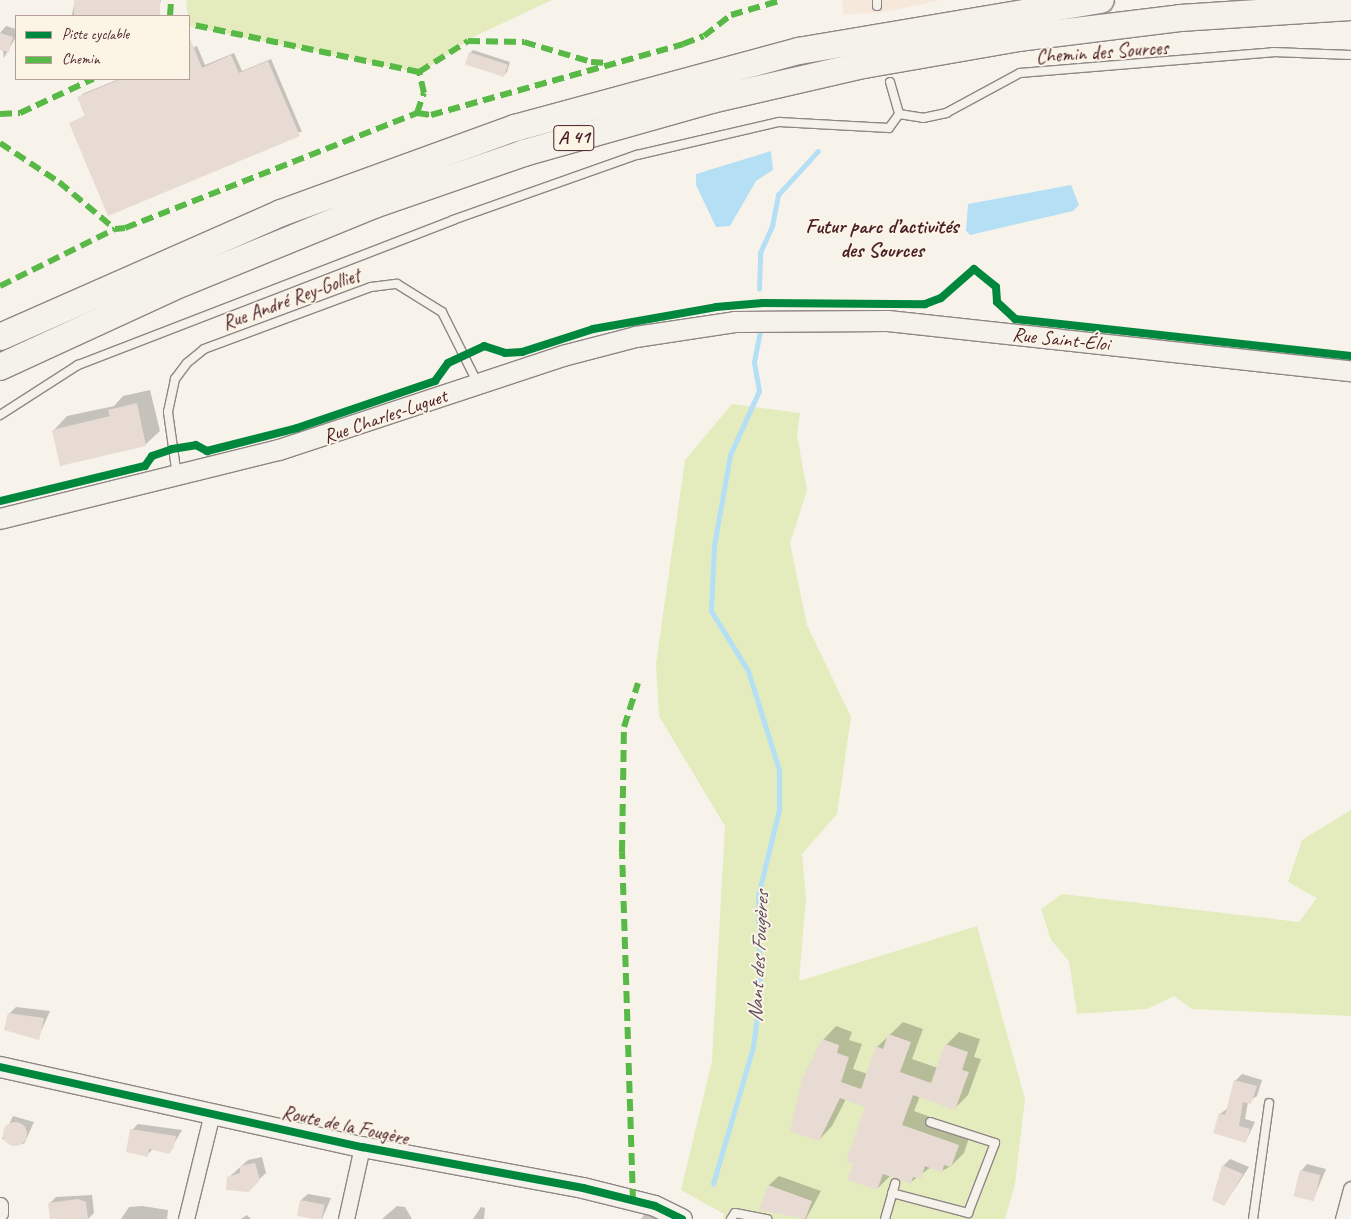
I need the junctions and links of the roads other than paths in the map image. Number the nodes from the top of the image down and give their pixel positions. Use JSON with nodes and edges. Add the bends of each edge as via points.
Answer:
{"nodes":[{"id":1,"x":1085,"y":0,"type":"edge"},
{"id":2,"x":1102,"y":0,"type":"edge"},
{"id":3,"x":1055,"y":7,"type":"junction"},
{"id":4,"x":1351,"y":7,"type":"edge"},
{"id":5,"x":1351,"y":55,"type":"edge"},
{"id":6,"x":890,"y":82,"type":"dead end"},
{"id":7,"x":899,"y":114,"type":"junction"},
{"id":8,"x":770,"y":319,"type":"joint"},
{"id":9,"x":0,"y":337,"type":"edge"},
{"id":10,"x":0,"y":366,"type":"edge"},
{"id":11,"x":1351,"y":371,"type":"edge"},
{"id":12,"x":478,"y":384,"type":"junction"},
{"id":13,"x":0,"y":415,"type":"edge"},
{"id":14,"x":176,"y":476,"type":"junction"},
{"id":15,"x":0,"y":519,"type":"edge"},
{"id":16,"x":0,"y":1067,"type":"edge"},
{"id":17,"x":1269,"y":1103,"type":"dead end"},
{"id":18,"x":212,"y":1113,"type":"junction"},
{"id":19,"x":930,"y":1122,"type":"dead end"},
{"id":20,"x":362,"y":1147,"type":"junction"},
{"id":21,"x":895,"y":1183,"type":"dead end"},
{"id":22,"x":1351,"y":1189,"type":"edge"},
{"id":23,"x":892,"y":1193,"type":"junction"},
{"id":24,"x":0,"y":1205,"type":"edge"},
{"id":25,"x":0,"y":1213,"type":"edge"},
{"id":26,"x":186,"y":1219,"type":"edge"},
{"id":27,"x":346,"y":1219,"type":"edge"},
{"id":28,"x":682,"y":1219,"type":"edge"},
{"id":29,"x":731,"y":1219,"type":"edge"},
{"id":30,"x":768,"y":1219,"type":"edge"},
{"id":31,"x":885,"y":1219,"type":"edge"},
{"id":32,"x":1253,"y":1219,"type":"edge"},
{"id":33,"x":1343,"y":1219,"type":"edge"}],
"edges":[{"from":1,"to":3,"type":"highway"},
{"from":2,"to":3,"type":"highway","number":"A 41"},
{"from":3,"to":9,"type":"highway","number":"A 41","via":[[808,49],[516,128],[281,213]]},
{"from":4,"to":10,"type":"highway","number":"A 41","via":[[1180,18],[1018,38],[864,65],[711,100],[524,153],[374,205],[183,283]]},
{"from":5,"to":7,"type":"lane","name":"Chemin des Sources","via":[[1273,52],[1020,73],[946,114],[923,118]]},
{"from":6,"to":7,"type":"lane"},
{"from":7,"to":13,"type":"lane","via":[[888,128],[779,122],[637,155],[443,224],[78,365]]},
{"from":8,"to":11,"type":"main road","name":"Rue Saint-Éloi","via":[[888,321]]},
{"from":8,"to":12,"type":"main road","name":"Rue Charles-Luguet","via":[[636,337]]},
{"from":12,"to":14,"type":"main road","name":"Rue Charles-Luguet","via":[[370,423]]},
{"from":12,"to":14,"type":"lane","name":"Rue André Rey-Golliet","via":[[442,312],[397,284],[371,287],[204,349],[187,363],[175,379],[168,412]]},
{"from":14,"to":15,"type":"main road","name":"Rue Charles-Luguet"},
{"from":16,"to":18,"type":"main road","name":"Route de la Fougère"},
{"from":17,"to":32,"type":"lane"},
{"from":18,"to":20,"type":"main road","name":"Route de la Fougère"},
{"from":18,"to":26,"type":"street"},
{"from":19,"to":23,"type":"lane","via":[[994,1143],[968,1213]]},
{"from":20,"to":27,"type":"street"},
{"from":20,"to":28,"type":"main road","name":"Route de la Fougère","via":[[583,1188],[655,1206]]},
{"from":21,"to":23,"type":"lane"},
{"from":22,"to":33,"type":"street"},
{"from":23,"to":31,"type":"lane"},
{"from":24,"to":25,"type":"street"},
{"from":29,"to":30,"type":"lane","via":[[735,1212]]}]}
